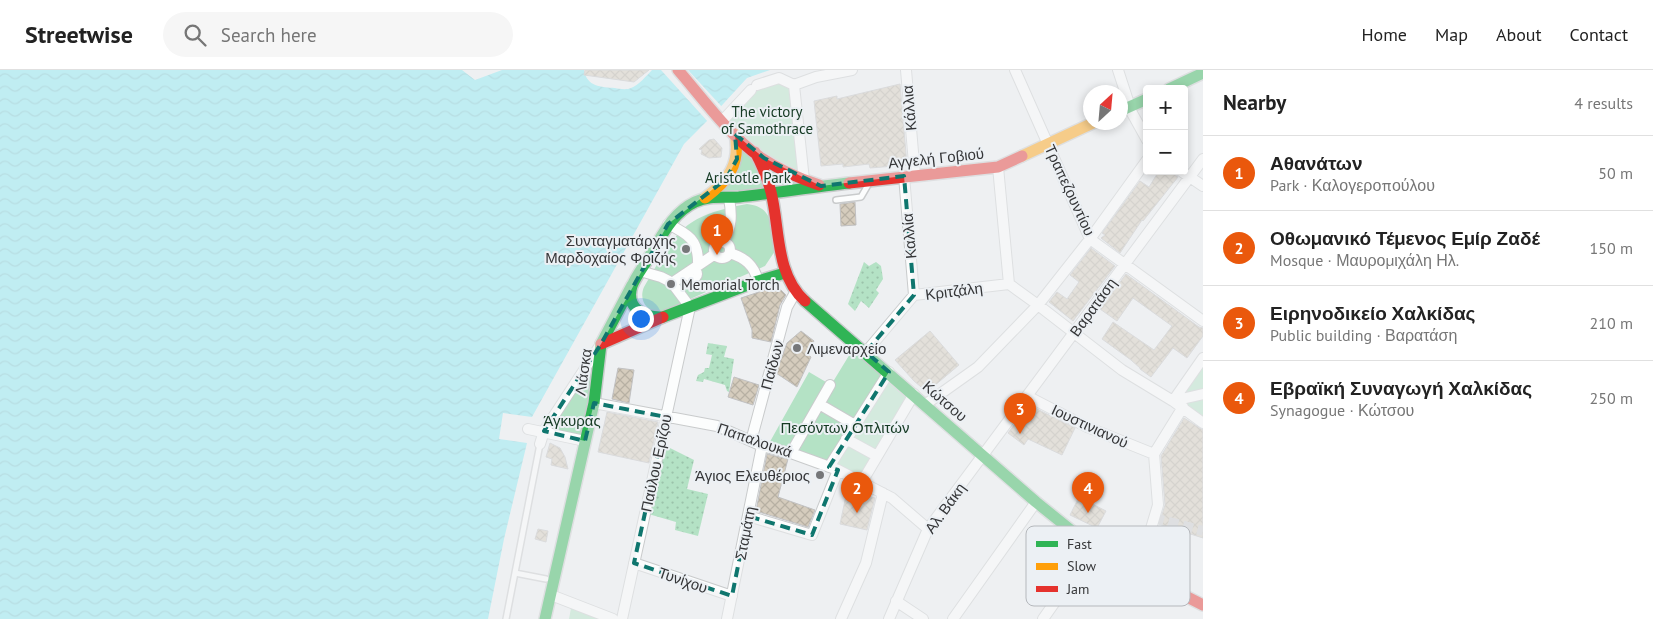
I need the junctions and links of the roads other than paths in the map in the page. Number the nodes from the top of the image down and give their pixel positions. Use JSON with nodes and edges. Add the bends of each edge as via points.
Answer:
{"nodes":[{"id":1,"x":678,"y":70,"type":"edge"},
{"id":2,"x":852,"y":70,"type":"edge"},
{"id":3,"x":906,"y":70,"type":"edge"},
{"id":4,"x":1015,"y":70,"type":"edge"},
{"id":5,"x":1118,"y":70,"type":"edge"},
{"id":6,"x":1203,"y":73,"type":"edge"},
{"id":7,"x":794,"y":85,"type":"junction"},
{"id":8,"x":1121,"y":85,"type":"edge"},
{"id":9,"x":1178,"y":85,"type":"edge"},
{"id":10,"x":1143,"y":101,"type":"edge"},
{"id":11,"x":1128,"y":108,"type":"edge"},
{"id":12,"x":1128,"y":113,"type":"edge"},
{"id":13,"x":721,"y":118,"type":"junction"},
{"id":14,"x":1083,"y":128,"type":"edge"},
{"id":15,"x":735,"y":134,"type":"junction"},
{"id":16,"x":1143,"y":134,"type":"edge"},
{"id":17,"x":1048,"y":144,"type":"junction"},
{"id":18,"x":755,"y":152,"type":"junction"},
{"id":19,"x":1203,"y":159,"type":"edge"},
{"id":20,"x":998,"y":166,"type":"junction"},
{"id":21,"x":1143,"y":166,"type":"edge"},
{"id":22,"x":1188,"y":172,"type":"edge"},
{"id":23,"x":1184,"y":175,"type":"edge"},
{"id":24,"x":1186,"y":175,"type":"edge"},
{"id":25,"x":910,"y":176,"type":"junction"},
{"id":26,"x":804,"y":180,"type":"junction"},
{"id":27,"x":870,"y":180,"type":"junction"},
{"id":28,"x":821,"y":186,"type":"junction"},
{"id":29,"x":1203,"y":186,"type":"edge"},
{"id":30,"x":771,"y":192,"type":"junction"},
{"id":31,"x":705,"y":198,"type":"junction"},
{"id":32,"x":729,"y":198,"type":"junction"},
{"id":33,"x":836,"y":200,"type":"dead end"},
{"id":34,"x":668,"y":224,"type":"junction"},
{"id":35,"x":1090,"y":240,"type":"junction"},
{"id":36,"x":723,"y":242,"type":"junction"},
{"id":37,"x":730,"y":253,"type":"junction"},
{"id":38,"x":715,"y":254,"type":"junction"},
{"id":39,"x":1124,"y":265,"type":"junction"},
{"id":40,"x":695,"y":268,"type":"junction"},
{"id":41,"x":640,"y":271,"type":"junction"},
{"id":42,"x":785,"y":272,"type":"junction"},
{"id":43,"x":758,"y":281,"type":"junction"},
{"id":44,"x":673,"y":283,"type":"junction"},
{"id":45,"x":633,"y":284,"type":"junction"},
{"id":46,"x":1009,"y":284,"type":"junction"},
{"id":47,"x":796,"y":291,"type":"junction"},
{"id":48,"x":914,"y":295,"type":"junction"},
{"id":49,"x":1038,"y":305,"type":"junction"},
{"id":50,"x":690,"y":307,"type":"junction"},
{"id":51,"x":663,"y":317,"type":"junction"},
{"id":52,"x":1203,"y":321,"type":"edge"},
{"id":53,"x":1074,"y":332,"type":"junction"},
{"id":54,"x":601,"y":344,"type":"junction"},
{"id":55,"x":866,"y":352,"type":"junction"},
{"id":56,"x":1203,"y":358,"type":"edge"},
{"id":57,"x":888,"y":372,"type":"junction"},
{"id":58,"x":830,"y":385,"type":"dead end"},
{"id":59,"x":914,"y":394,"type":"junction"},
{"id":60,"x":1203,"y":394,"type":"edge"},
{"id":61,"x":1028,"y":396,"type":"junction"},
{"id":62,"x":1173,"y":401,"type":"junction"},
{"id":63,"x":594,"y":403,"type":"junction"},
{"id":64,"x":819,"y":404,"type":"junction"},
{"id":65,"x":926,"y":404,"type":"junction"},
{"id":66,"x":1182,"y":407,"type":"junction"},
{"id":67,"x":666,"y":417,"type":"junction"},
{"id":68,"x":1203,"y":423,"type":"edge"},
{"id":69,"x":855,"y":425,"type":"junction"},
{"id":70,"x":528,"y":429,"type":"dead end"},
{"id":71,"x":544,"y":431,"type":"junction"},
{"id":72,"x":846,"y":439,"type":"junction"},
{"id":73,"x":585,"y":441,"type":"junction"},
{"id":74,"x":751,"y":441,"type":"junction"},
{"id":75,"x":540,"y":444,"type":"joint"},
{"id":76,"x":762,"y":446,"type":"junction"},
{"id":77,"x":791,"y":453,"type":"junction"},
{"id":78,"x":1154,"y":454,"type":"junction"},
{"id":79,"x":984,"y":455,"type":"junction"},
{"id":80,"x":877,"y":456,"type":"junction"},
{"id":81,"x":833,"y":468,"type":"junction"},
{"id":82,"x":862,"y":482,"type":"junction"},
{"id":83,"x":883,"y":494,"type":"junction"},
{"id":84,"x":1036,"y":502,"type":"junction"},
{"id":85,"x":748,"y":516,"type":"junction"},
{"id":86,"x":1066,"y":526,"type":"edge"},
{"id":87,"x":1152,"y":526,"type":"edge"},
{"id":88,"x":928,"y":528,"type":"junction"},
{"id":89,"x":634,"y":563,"type":"junction"},
{"id":90,"x":515,"y":573,"type":"junction"},
{"id":91,"x":550,"y":580,"type":"junction"},
{"id":92,"x":551,"y":595,"type":"junction"},
{"id":93,"x":732,"y":596,"type":"junction"},
{"id":94,"x":1190,"y":598,"type":"edge"},
{"id":95,"x":896,"y":601,"type":"junction"},
{"id":96,"x":1203,"y":605,"type":"edge"},
{"id":97,"x":1052,"y":606,"type":"edge"},
{"id":98,"x":506,"y":619,"type":"edge"},
{"id":99,"x":546,"y":619,"type":"edge"},
{"id":100,"x":613,"y":619,"type":"edge"},
{"id":101,"x":622,"y":619,"type":"edge"},
{"id":102,"x":727,"y":619,"type":"edge"},
{"id":103,"x":841,"y":619,"type":"edge"},
{"id":104,"x":889,"y":619,"type":"edge"},
{"id":105,"x":923,"y":619,"type":"edge"},
{"id":106,"x":953,"y":619,"type":"edge"},
{"id":107,"x":1043,"y":619,"type":"edge"}],
"edges":[{"from":1,"to":13,"type":"main road"},
{"from":2,"to":7,"type":"street"},
{"from":3,"to":25,"type":"street","name":"Κάλλια"},
{"from":4,"to":17,"type":"street","name":"Τραπεζουντίου"},
{"from":5,"to":8,"type":"street"},
{"from":6,"to":9,"type":"main road"},
{"from":7,"to":13,"type":"street","via":[[779,78],[754,88]]},
{"from":7,"to":26,"type":"street"},
{"from":10,"to":11,"type":"main road"},
{"from":12,"to":16,"type":"street"},
{"from":13,"to":15,"type":"main road"},
{"from":14,"to":17,"type":"main road","name":"Αγγελή Γοβιού"},
{"from":15,"to":18,"type":"main road"},
{"from":15,"to":31,"type":"main road","via":[[737,159],[726,179]]},
{"from":17,"to":20,"type":"main road","name":"Αγγελή Γοβιού"},
{"from":17,"to":35,"type":"street","name":"Τραπεζουντίου"},
{"from":18,"to":26,"type":"main road"},
{"from":18,"to":30,"type":"main road","name":"Κώτσου"},
{"from":19,"to":22,"type":"street","name":"Βαρατάση"},
{"from":20,"to":25,"type":"main road","name":"Αγγελή Γοβιού"},
{"from":20,"to":46,"type":"street"},
{"from":21,"to":35,"type":"street"},
{"from":23,"to":39,"type":"street","name":"Βαρατάση"},
{"from":24,"to":29,"type":"street"},
{"from":25,"to":27,"type":"main road","name":"Αγγελή Γοβιού"},
{"from":25,"to":48,"type":"street","name":"Καλλία"},
{"from":26,"to":28,"type":"main road"},
{"from":27,"to":28,"type":"main road","name":"Αγγελή Γοβιού"},
{"from":27,"to":33,"type":"lane","via":[[861,197]]},
{"from":28,"to":30,"type":"main road","name":"Αγγελή Γοβιού"},
{"from":30,"to":32,"type":"main road","name":"Λιάσκα"},
{"from":30,"to":42,"type":"main road","name":"Κώτσου"},
{"from":31,"to":32,"type":"main road","name":"Λιάσκα"},
{"from":31,"to":34,"type":"main road","name":"Λιάσκα","via":[[680,211]]},
{"from":32,"to":36,"type":"street","via":[[731,222]]},
{"from":34,"to":40,"type":"street","via":[[690,237],[696,245],[699,255]]},
{"from":34,"to":41,"type":"main road","name":"Λιάσκα"},
{"from":35,"to":39,"type":"street","name":"Τραπεζουντίου"},
{"from":35,"to":49,"type":"street"},
{"from":36,"to":37,"type":"street","via":[[728,245]]},
{"from":36,"to":38,"type":"street","via":[[715,246]]},
{"from":37,"to":38,"type":"street","via":[[724,258]]},
{"from":37,"to":43,"type":"street","via":[[749,263]]},
{"from":38,"to":40,"type":"street"},
{"from":39,"to":52,"type":"street","name":"Τραπεζουντίου"},
{"from":39,"to":53,"type":"street","name":"Βαρατάση"},
{"from":40,"to":44,"type":"street"},
{"from":41,"to":44,"type":"street"},
{"from":41,"to":45,"type":"main road","name":"Λιάσκα"},
{"from":42,"to":43,"type":"main road"},
{"from":42,"to":47,"type":"main road","name":"Κώτσου"},
{"from":43,"to":50,"type":"main road"},
{"from":44,"to":50,"type":"street"},
{"from":45,"to":51,"type":"main road","via":[[630,296],[636,310],[647,317]]},
{"from":45,"to":54,"type":"main road","name":"Λιάσκα"},
{"from":46,"to":48,"type":"street","name":"Κριτζάλη"},
{"from":46,"to":49,"type":"street"},
{"from":47,"to":55,"type":"main road","name":"Κώτσου"},
{"from":47,"to":74,"type":"street","name":"Παίδων","via":[[787,307]]},
{"from":48,"to":55,"type":"street","name":"Κριτζάλη"},
{"from":49,"to":53,"type":"street"},
{"from":49,"to":65,"type":"street","via":[[978,368]]},
{"from":50,"to":51,"type":"main road"},
{"from":50,"to":67,"type":"street","name":"Παύλου Ερίζου"},
{"from":51,"to":54,"type":"main road"},
{"from":53,"to":61,"type":"street","name":"Βαρατάση"},
{"from":53,"to":62,"type":"street","via":[[1122,370]]},
{"from":54,"to":63,"type":"main road","name":"Λιάσκα"},
{"from":54,"to":71,"type":"street"},
{"from":55,"to":57,"type":"main road","name":"Κώτσου"},
{"from":56,"to":62,"type":"street"},
{"from":57,"to":59,"type":"main road","name":"Κώτσου"},
{"from":57,"to":69,"type":"street"},
{"from":58,"to":64,"type":"street"},
{"from":59,"to":65,"type":"main road","name":"Κώτσου"},
{"from":59,"to":80,"type":"street"},
{"from":60,"to":62,"type":"street"},
{"from":61,"to":78,"type":"street","name":"Ιουστινιανού","via":[[1087,427]]},
{"from":61,"to":79,"type":"street","name":"Βαρατάση"},
{"from":62,"to":66,"type":"street"},
{"from":63,"to":67,"type":"street","name":"Παπαλουκά"},
{"from":63,"to":73,"type":"main road","name":"Λιάσκα"},
{"from":64,"to":69,"type":"street"},
{"from":64,"to":77,"type":"street"},
{"from":65,"to":79,"type":"main road","name":"Κώτσου"},
{"from":66,"to":68,"type":"street"},
{"from":66,"to":78,"type":"street"},
{"from":67,"to":74,"type":"street","name":"Παπαλουκά","via":[[717,426]]},
{"from":67,"to":89,"type":"street","name":"Παύλου Ερίζου"},
{"from":69,"to":72,"type":"street"},
{"from":70,"to":71,"type":"street"},
{"from":71,"to":73,"type":"street"},
{"from":71,"to":75,"type":"street"},
{"from":72,"to":80,"type":"street"},
{"from":72,"to":81,"type":"street"},
{"from":73,"to":91,"type":"main road","name":"Λιάσκα"},
{"from":74,"to":76,"type":"street","name":"Παπαλουκά"},
{"from":75,"to":90,"type":"lane"},
{"from":76,"to":77,"type":"street","name":"Παπαλουκά"},
{"from":76,"to":85,"type":"street","name":"Σταμάτη"},
{"from":77,"to":81,"type":"street","name":"Παπαλουκά"},
{"from":78,"to":87,"type":"street","via":[[1158,505]]},
{"from":79,"to":84,"type":"main road","name":"Κώτσου"},
{"from":79,"to":88,"type":"street","name":"Αλ. Βάκη"},
{"from":80,"to":82,"type":"street"},
{"from":81,"to":82,"type":"street","name":"Παπαλουκά"},
{"from":81,"to":85,"type":"street","via":[[812,535]]},
{"from":82,"to":83,"type":"street","name":"Παπαλουκά"},
{"from":83,"to":88,"type":"street","name":"Παπαλουκά"},
{"from":83,"to":103,"type":"street","via":[[866,563]]},
{"from":84,"to":86,"type":"main road","name":"Κώτσου"},
{"from":84,"to":106,"type":"street"},
{"from":85,"to":93,"type":"street","name":"Σταμάτη"},
{"from":88,"to":95,"type":"street","name":"Αλ. Βάκη"},
{"from":89,"to":93,"type":"street","name":"Τυνίχου"},
{"from":89,"to":101,"type":"street","name":"Παύλου Ερίζου"},
{"from":90,"to":91,"type":"lane"},
{"from":90,"to":98,"type":"lane"},
{"from":91,"to":92,"type":"main road","name":"Λιάσκα"},
{"from":92,"to":99,"type":"main road","name":"Λιάσκα"},
{"from":92,"to":100,"type":"street"},
{"from":93,"to":102,"type":"street","name":"Σταμάτη"},
{"from":94,"to":96,"type":"main road","name":"Κώτσου"},
{"from":95,"to":104,"type":"street","name":"Αλ. Βάκη"},
{"from":95,"to":105,"type":"street"},
{"from":97,"to":107,"type":"street"}]}
